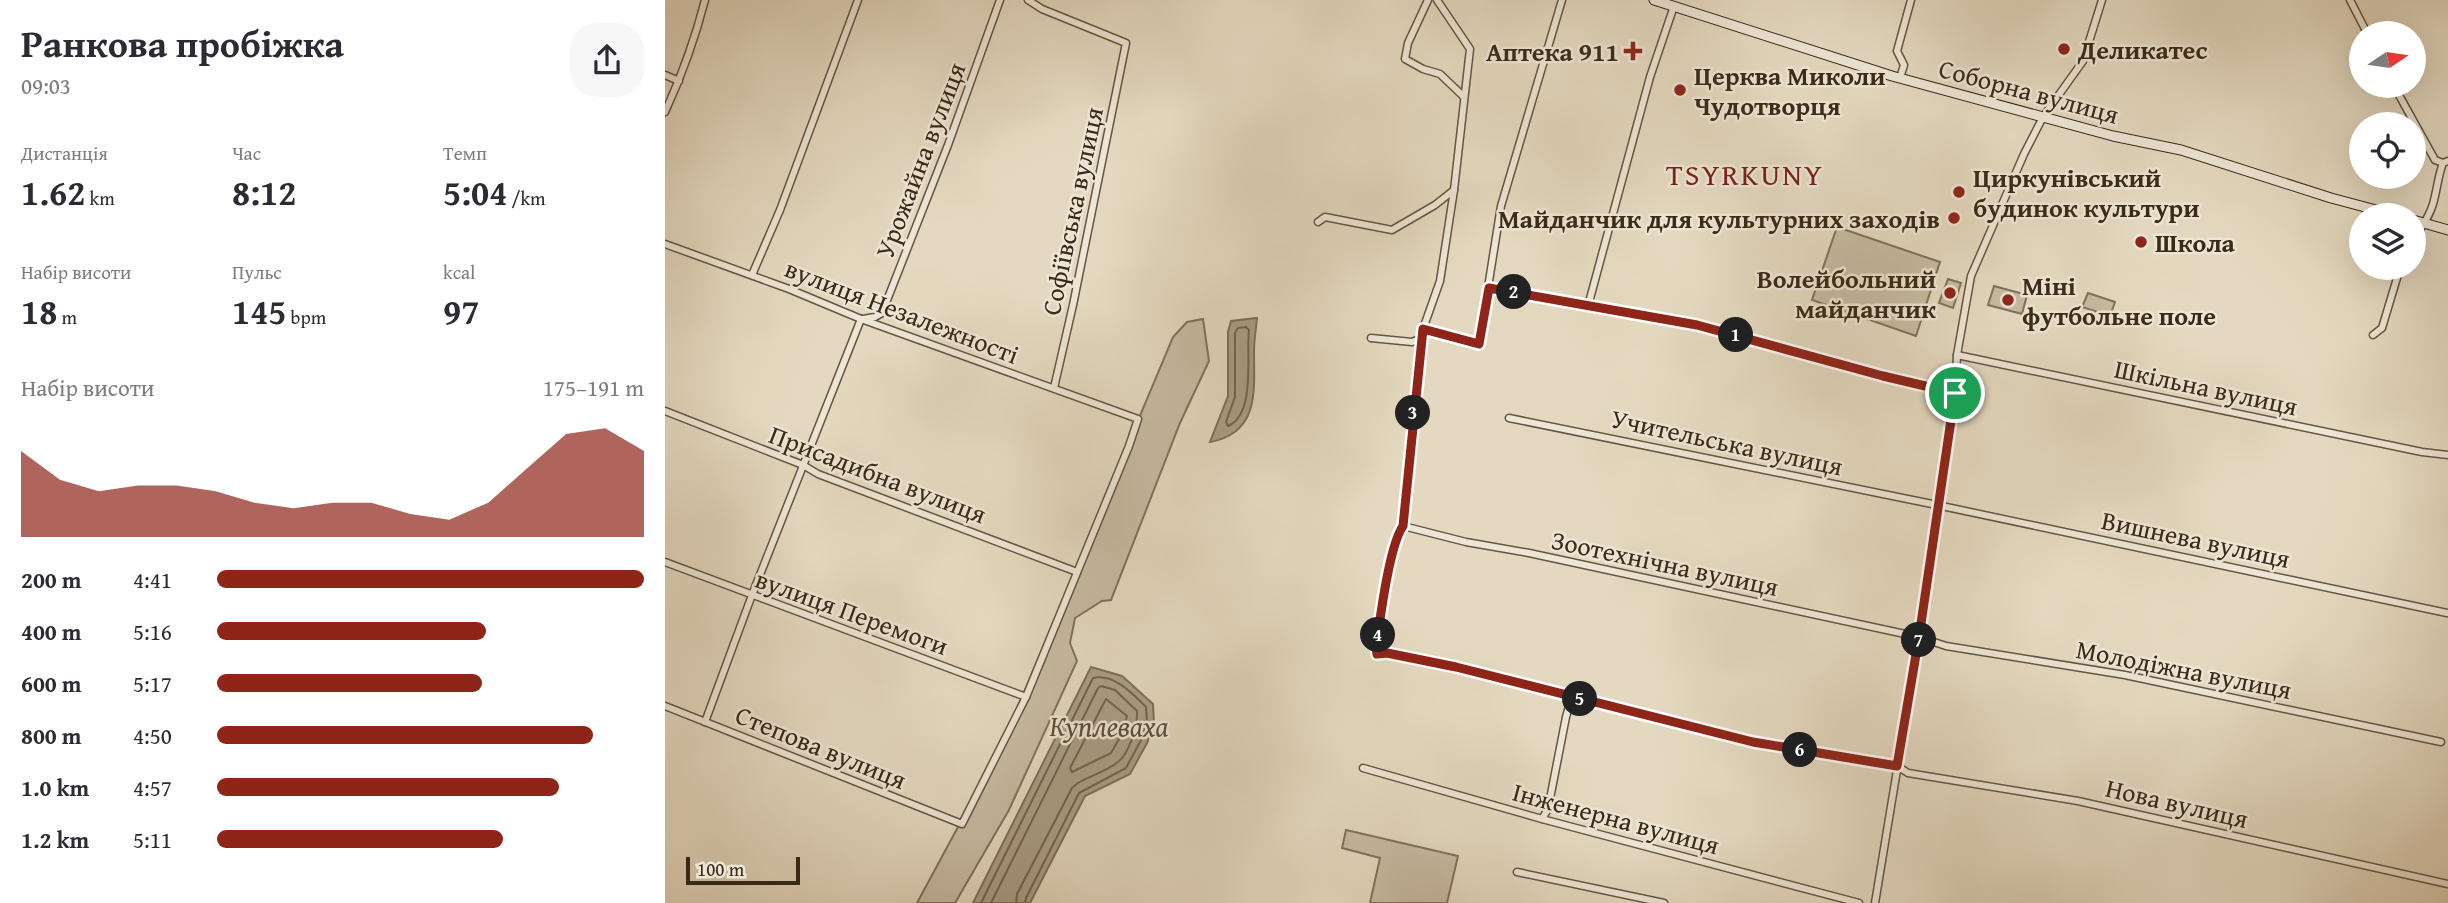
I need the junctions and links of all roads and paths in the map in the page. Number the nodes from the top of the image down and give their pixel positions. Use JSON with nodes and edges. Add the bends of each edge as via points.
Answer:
{"nodes":[{"id":1,"x":705,"y":0,"type":"edge"},
{"id":2,"x":858,"y":0,"type":"edge"},
{"id":3,"x":1000,"y":0,"type":"edge"},
{"id":4,"x":1428,"y":0,"type":"edge"},
{"id":5,"x":1437,"y":0,"type":"edge"},
{"id":6,"x":1562,"y":0,"type":"edge"},
{"id":7,"x":1654,"y":0,"type":"edge"},
{"id":8,"x":1911,"y":0,"type":"edge"},
{"id":9,"x":2102,"y":0,"type":"edge"},
{"id":10,"x":2350,"y":0,"type":"edge"},
{"id":11,"x":1033,"y":1,"type":"edge"},
{"id":12,"x":1674,"y":6,"type":"junction"},
{"id":13,"x":2361,"y":21,"type":"edge"},
{"id":14,"x":665,"y":75,"type":"edge"},
{"id":15,"x":1900,"y":78,"type":"junction"},
{"id":16,"x":679,"y":81,"type":"junction"},
{"id":17,"x":1463,"y":96,"type":"junction"},
{"id":18,"x":2401,"y":98,"type":"edge"},
{"id":19,"x":665,"y":112,"type":"edge"},
{"id":20,"x":2043,"y":117,"type":"junction"},
{"id":21,"x":2445,"y":162,"type":"edge"},
{"id":22,"x":1454,"y":190,"type":"junction"},
{"id":23,"x":2350,"y":203,"type":"edge"},
{"id":24,"x":2426,"y":221,"type":"edge"},
{"id":25,"x":1318,"y":222,"type":"dead end"},
{"id":26,"x":2426,"y":223,"type":"edge"},
{"id":27,"x":2448,"y":230,"type":"edge"},
{"id":28,"x":665,"y":244,"type":"edge"},
{"id":29,"x":752,"y":275,"type":"junction"},
{"id":30,"x":2396,"y":280,"type":"edge"},
{"id":31,"x":1489,"y":288,"type":"junction"},
{"id":32,"x":1588,"y":306,"type":"junction"},
{"id":33,"x":862,"y":319,"type":"junction"},
{"id":34,"x":1423,"y":329,"type":"junction"},
{"id":35,"x":2373,"y":335,"type":"dead end"},
{"id":36,"x":1371,"y":338,"type":"dead end"},
{"id":37,"x":1422,"y":338,"type":"junction"},
{"id":38,"x":1957,"y":355,"type":"junction"},
{"id":39,"x":1054,"y":388,"type":"junction"},
{"id":40,"x":1955,"y":393,"type":"junction"},
{"id":41,"x":665,"y":411,"type":"edge"},
{"id":42,"x":1509,"y":418,"type":"dead end"},
{"id":43,"x":2448,"y":455,"type":"edge"},
{"id":44,"x":803,"y":465,"type":"junction"},
{"id":45,"x":1937,"y":505,"type":"junction"},
{"id":46,"x":1403,"y":526,"type":"junction"},
{"id":47,"x":665,"y":562,"type":"edge"},
{"id":48,"x":1077,"y":572,"type":"junction"},
{"id":49,"x":752,"y":595,"type":"junction"},
{"id":50,"x":2447,"y":613,"type":"edge"},
{"id":51,"x":1919,"y":637,"type":"junction"},
{"id":52,"x":1026,"y":697,"type":"junction"},
{"id":53,"x":1577,"y":698,"type":"junction"},
{"id":54,"x":665,"y":706,"type":"edge"},
{"id":55,"x":705,"y":722,"type":"junction"},
{"id":56,"x":2441,"y":742,"type":"dead end"},
{"id":57,"x":1897,"y":766,"type":"junction"},
{"id":58,"x":1363,"y":768,"type":"dead end"},
{"id":59,"x":1542,"y":819,"type":"junction"},
{"id":60,"x":1517,"y":872,"type":"dead end"},
{"id":61,"x":2448,"y":884,"type":"edge"},
{"id":62,"x":1664,"y":903,"type":"edge"},
{"id":63,"x":1859,"y":903,"type":"edge"},
{"id":64,"x":1875,"y":903,"type":"edge"}],
"edges":[{"from":1,"to":16,"type":"street"},
{"from":2,"to":29,"type":"street"},
{"from":3,"to":33,"type":"street","name":"Урожайна вулиця","via":[[882,313]]},
{"from":4,"to":17,"type":"street","via":[[1405,59],[1440,75]]},
{"from":5,"to":17,"type":"street","via":[[1470,49]]},
{"from":6,"to":31,"type":"street","via":[[1501,206]]},
{"from":7,"to":12,"type":"street","name":"Соборна вулиця"},
{"from":8,"to":15,"type":"street","via":[[1897,51],[1904,65]]},
{"from":9,"to":20,"type":"street","via":[[2083,61]]},
{"from":10,"to":13,"type":"street"},
{"from":11,"to":39,"type":"street","name":"Софіївська вулиця","via":[[1042,9],[1126,43]]},
{"from":12,"to":15,"type":"street","name":"Соборна вулиця"},
{"from":12,"to":32,"type":"street","via":[[1650,76]]},
{"from":14,"to":16,"type":"street"},
{"from":15,"to":20,"type":"street","name":"Соборна вулиця"},
{"from":16,"to":19,"type":"street"},
{"from":17,"to":22,"type":"street"},
{"from":18,"to":21,"type":"street","via":[[2435,160]]},
{"from":20,"to":23,"type":"street","name":"Соборна вулиця","via":[[2181,150]]},
{"from":20,"to":38,"type":"street","via":[[1971,276]]},
{"from":21,"to":24,"type":"street"},
{"from":22,"to":25,"type":"street","via":[[1392,230],[1325,216]]},
{"from":22,"to":34,"type":"street","via":[[1440,281]]},
{"from":26,"to":27,"type":"street"},
{"from":28,"to":29,"type":"street","name":"вулиця Незалежності"},
{"from":29,"to":33,"type":"street","name":"вулиця Незалежності"},
{"from":30,"to":35,"type":"street","via":[[2382,328]]},
{"from":31,"to":32,"type":"street"},
{"from":31,"to":34,"type":"street","via":[[1479,344]]},
{"from":32,"to":40,"type":"street","via":[[1697,325]]},
{"from":33,"to":39,"type":"street","name":"вулиця Незалежності"},
{"from":33,"to":44,"type":"street"},
{"from":34,"to":37,"type":"street"},
{"from":36,"to":37,"type":"street","via":[[1412,342]]},
{"from":37,"to":46,"type":"street"},
{"from":38,"to":40,"type":"street"},
{"from":38,"to":43,"type":"street","name":"Шкільна вулиця"},
{"from":39,"to":48,"type":"street","name":"вулиця Незалежності","via":[[1138,419]]},
{"from":40,"to":45,"type":"street"},
{"from":41,"to":44,"type":"street","name":"Присадибна вулиця"},
{"from":42,"to":45,"type":"street","name":"Учительська вулиця"},
{"from":44,"to":48,"type":"street","name":"Присадибна вулиця"},
{"from":44,"to":49,"type":"street"},
{"from":45,"to":50,"type":"street","name":"Вишнева вулиця"},
{"from":45,"to":51,"type":"street"},
{"from":46,"to":51,"type":"street","name":"Зоотехнічна вулиця"},
{"from":46,"to":53,"type":"street","name":"Нова вулиця","via":[[1390,565],[1377,654],[1456,667]]},
{"from":47,"to":49,"type":"street","name":"вулиця Перемоги"},
{"from":48,"to":52,"type":"street"},
{"from":49,"to":52,"type":"street","name":"вулиця Перемоги"},
{"from":49,"to":55,"type":"street"},
{"from":51,"to":56,"type":"street","name":"Молодіжна вулиця"},
{"from":51,"to":57,"type":"street"},
{"from":52,"to":55,"type":"street","name":"Степова вулиця","via":[[962,824]]},
{"from":53,"to":57,"type":"street","name":"Нова вулиця","via":[[1753,742]]},
{"from":53,"to":59,"type":"street","via":[[1570,703]]},
{"from":54,"to":55,"type":"street","name":"Степова вулиця"},
{"from":57,"to":61,"type":"street","name":"Нова вулиця","via":[[1908,773],[2078,801]]},
{"from":57,"to":64,"type":"street"},
{"from":58,"to":59,"type":"street","name":"Інженерна вулиця"},
{"from":59,"to":63,"type":"street","name":"Інженерна вулиця"},
{"from":60,"to":62,"type":"street"}]}
